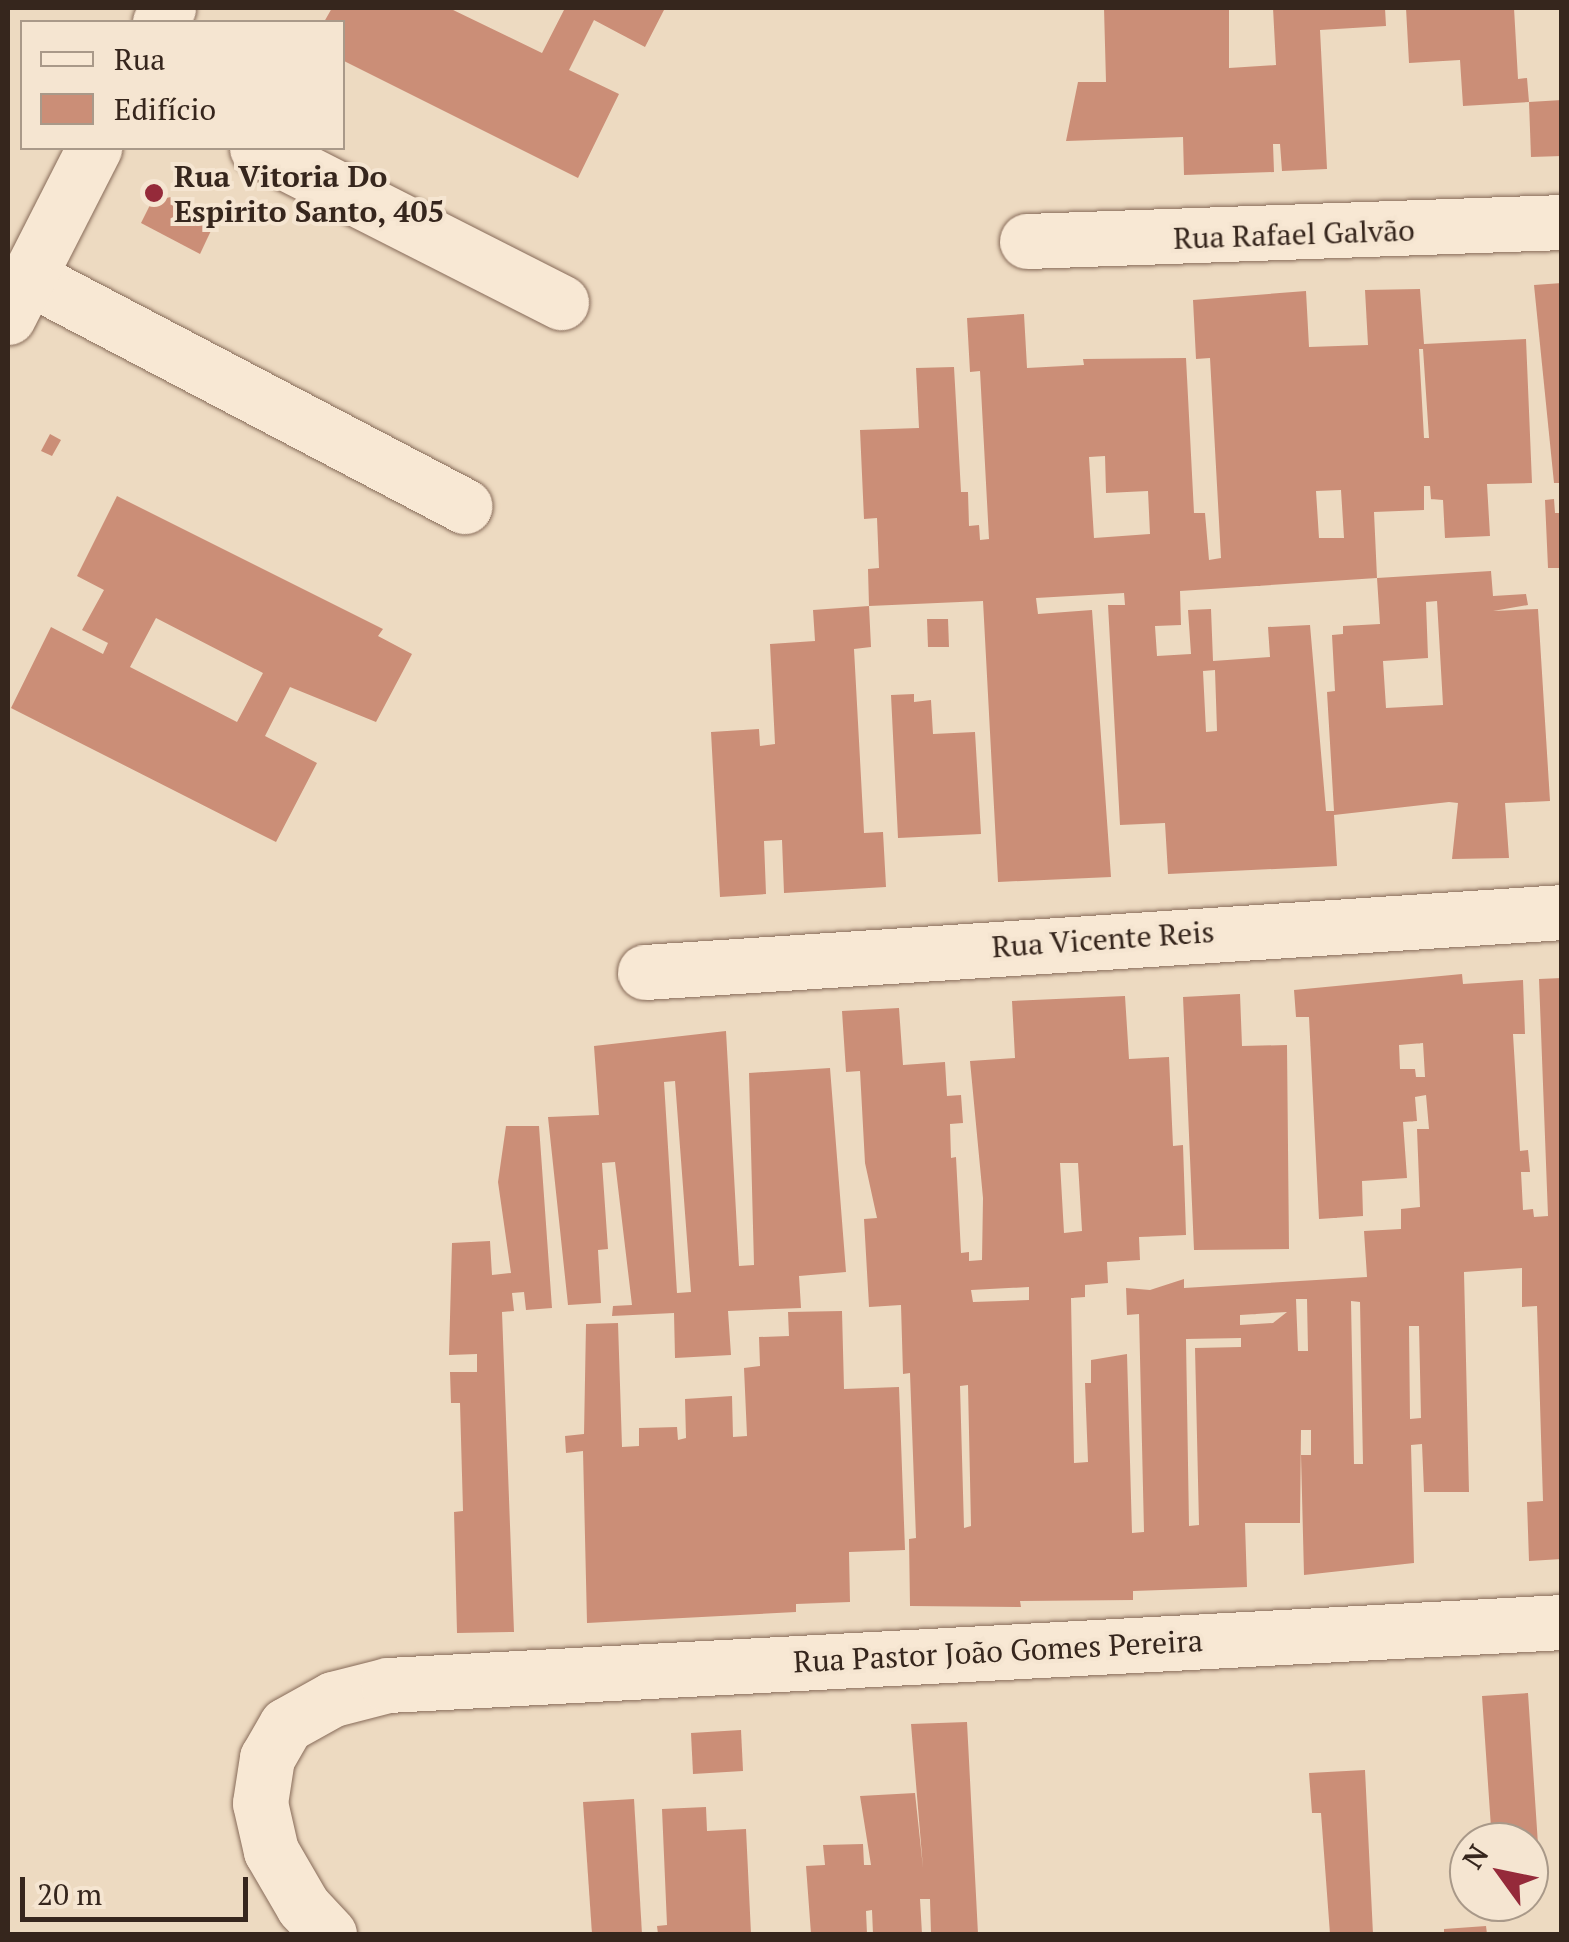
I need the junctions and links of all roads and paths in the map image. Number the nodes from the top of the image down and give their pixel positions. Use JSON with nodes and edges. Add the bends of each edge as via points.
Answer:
{"nodes":[{"id":1,"x":93,"y":150,"type":"edge"},
{"id":2,"x":261,"y":150,"type":"edge"},
{"id":3,"x":1562,"y":222,"type":"edge"},
{"id":4,"x":1027,"y":241,"type":"dead end"},
{"id":5,"x":18,"y":297,"type":"edge"},
{"id":6,"x":561,"y":302,"type":"dead end"},
{"id":7,"x":465,"y":506,"type":"dead end"},
{"id":8,"x":1562,"y":912,"type":"edge"},
{"id":9,"x":645,"y":972,"type":"dead end"},
{"id":10,"x":1562,"y":1622,"type":"edge"},
{"id":11,"x":329,"y":1934,"type":"edge"}],
"edges":[{"from":1,"to":5,"type":"street"},
{"from":2,"to":6,"type":"street"},
{"from":3,"to":4,"type":"street","name":"Rua Rafael Galvão"},
{"from":5,"to":7,"type":"street"},
{"from":8,"to":9,"type":"street","name":"Rua Vicente Reis"},
{"from":10,"to":11,"type":"street","name":"Rua Pastor João Gomes Pereira","via":[[435,1679],[334,1699],[286,1726],[266,1758],[260,1802],[271,1851],[302,1906]]}]}
